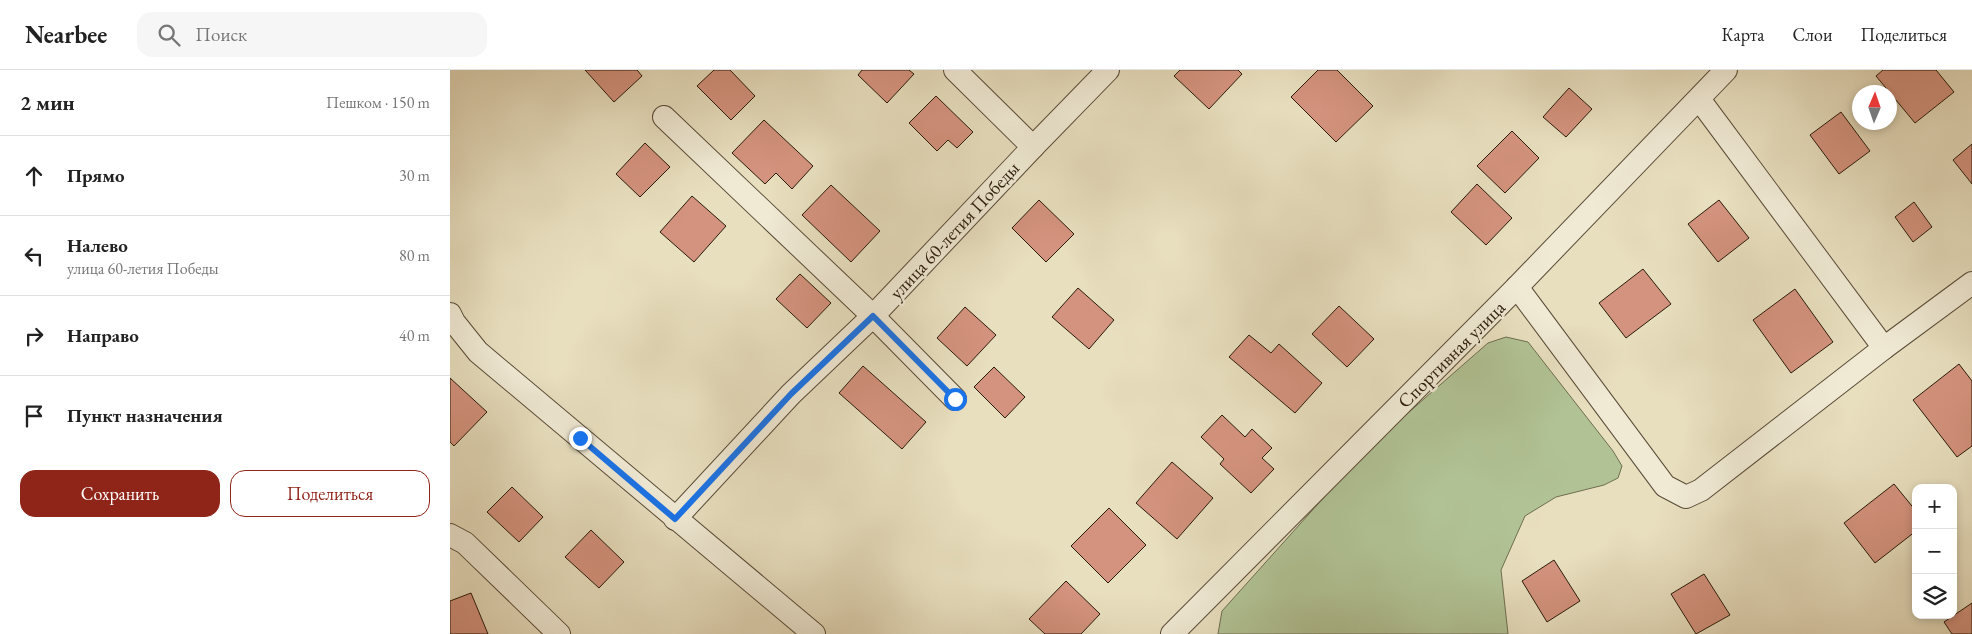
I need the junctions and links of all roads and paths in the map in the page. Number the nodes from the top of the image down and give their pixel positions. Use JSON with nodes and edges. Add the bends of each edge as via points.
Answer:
{"nodes":[{"id":1,"x":955,"y":70,"type":"edge"},
{"id":2,"x":1108,"y":70,"type":"edge"},
{"id":3,"x":1726,"y":70,"type":"edge"},
{"id":4,"x":1699,"y":99,"type":"junction"},
{"id":5,"x":664,"y":117,"type":"dead end"},
{"id":6,"x":1033,"y":147,"type":"junction"},
{"id":7,"x":1972,"y":283,"type":"edge"},
{"id":8,"x":1516,"y":287,"type":"junction"},
{"id":9,"x":873,"y":316,"type":"junction"},
{"id":10,"x":451,"y":320,"type":"edge"},
{"id":11,"x":1884,"y":348,"type":"junction"},
{"id":12,"x":955,"y":399,"type":"dead end"},
{"id":13,"x":675,"y":519,"type":"junction"},
{"id":14,"x":450,"y":536,"type":"edge"},
{"id":15,"x":559,"y":634,"type":"edge"},
{"id":16,"x":814,"y":634,"type":"edge"},
{"id":17,"x":1172,"y":634,"type":"edge"}],
"edges":[{"from":1,"to":6,"type":"street"},
{"from":2,"to":6,"type":"street","name":"улица 60-летия Победы"},
{"from":3,"to":4,"type":"street","name":"Спортивная улица"},
{"from":4,"to":8,"type":"street","name":"Спортивная улица"},
{"from":4,"to":11,"type":"street"},
{"from":5,"to":9,"type":"street"},
{"from":6,"to":9,"type":"street","name":"улица 60-летия Победы"},
{"from":7,"to":11,"type":"street"},
{"from":8,"to":11,"type":"street","via":[[1664,486],[1686,498],[1701,490]]},
{"from":8,"to":17,"type":"street","name":"Спортивная улица"},
{"from":9,"to":12,"type":"street"},
{"from":9,"to":13,"type":"street","name":"улица 60-летия Победы","via":[[791,394]]},
{"from":10,"to":13,"type":"street","via":[[478,352]]},
{"from":13,"to":16,"type":"street"},
{"from":14,"to":15,"type":"street","via":[[465,543]]}]}
